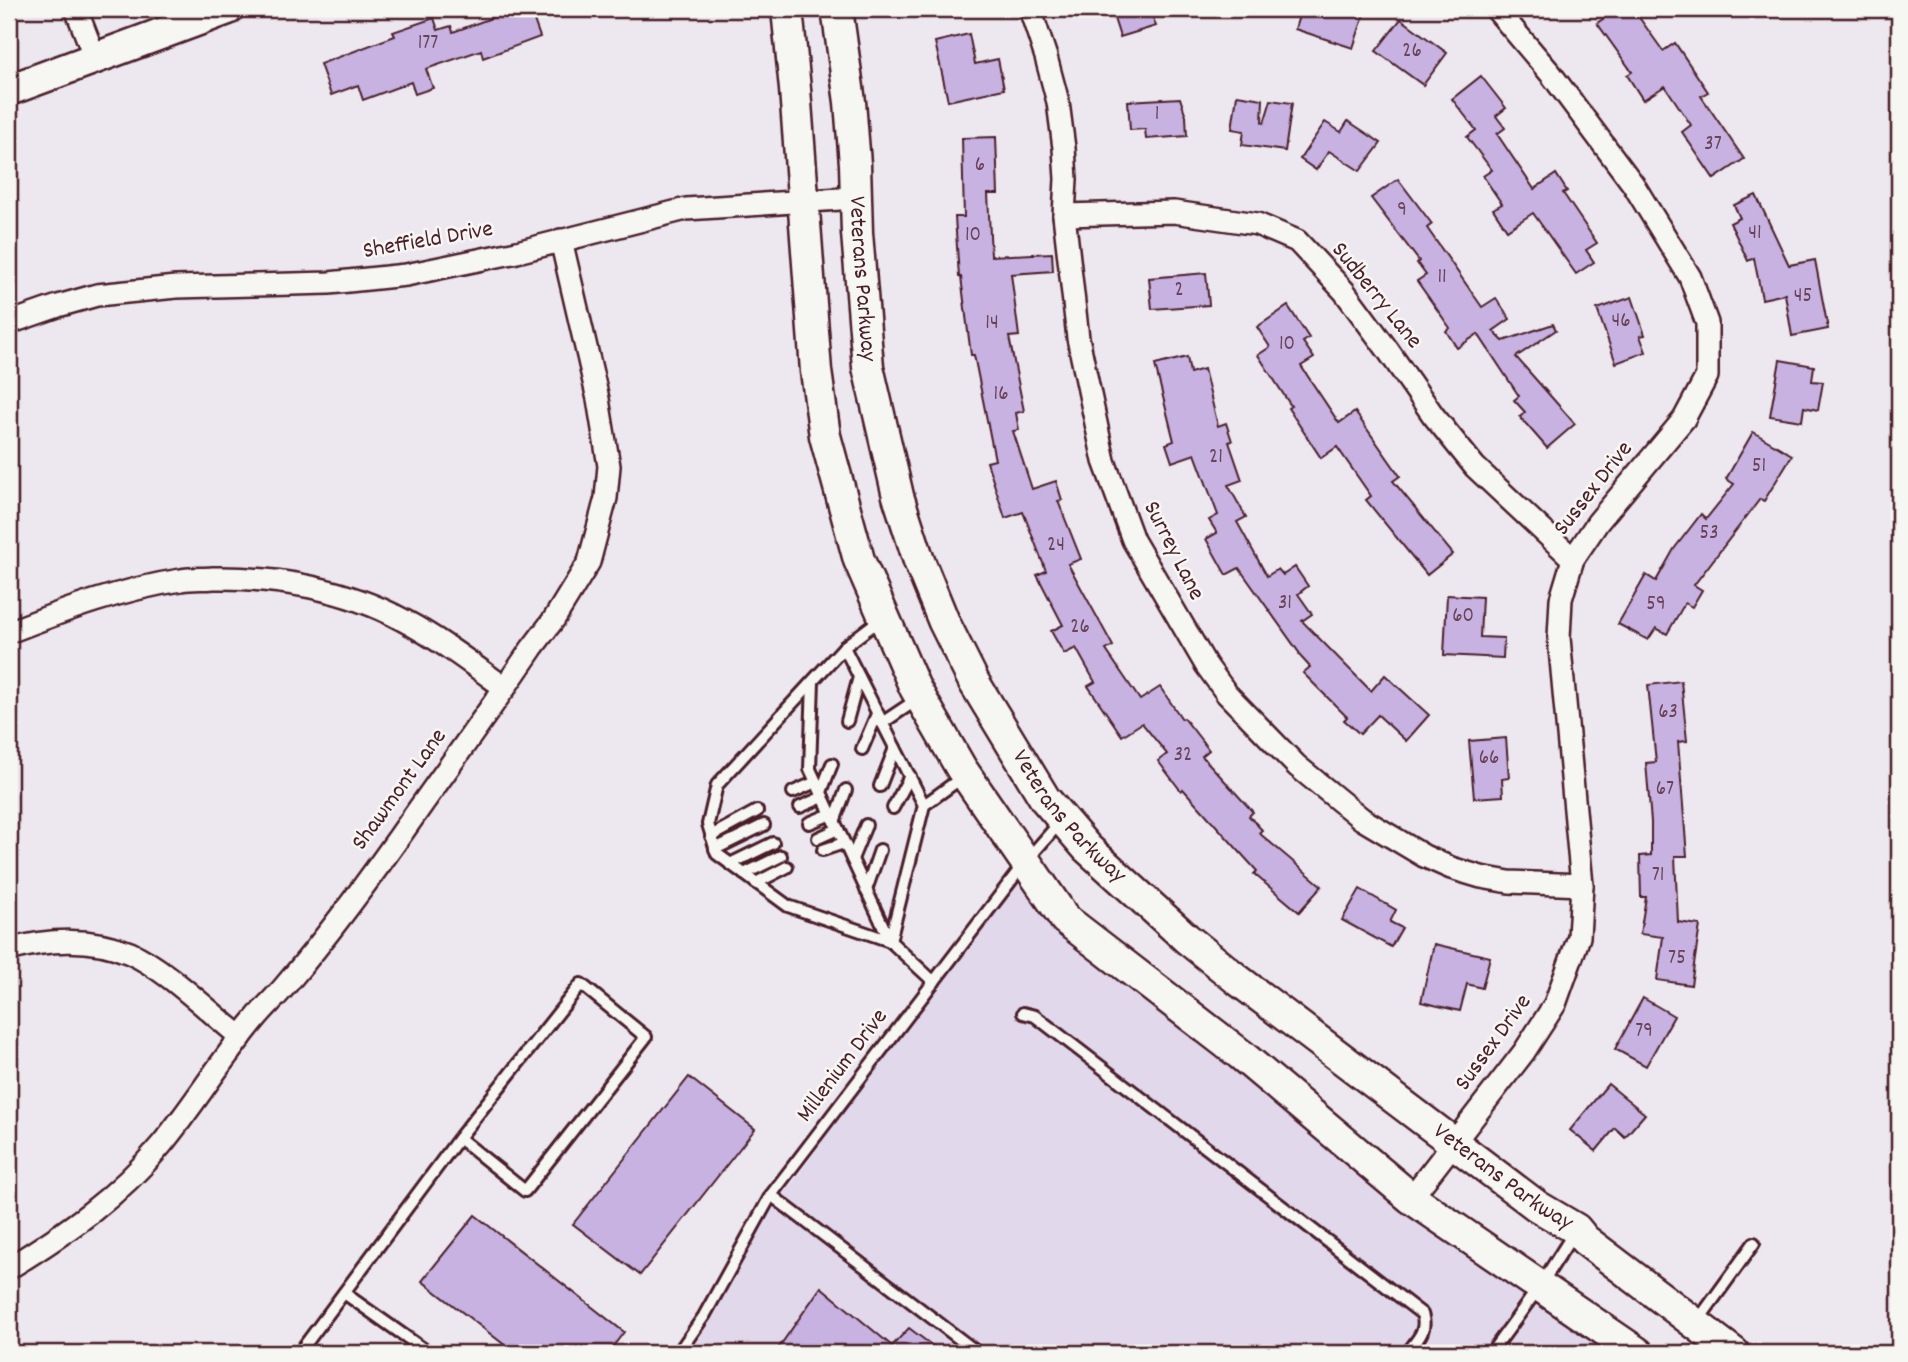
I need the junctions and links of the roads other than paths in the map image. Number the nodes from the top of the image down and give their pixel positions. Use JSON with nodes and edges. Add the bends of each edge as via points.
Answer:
{"nodes":[{"id":1,"x":76,"y":9,"type":"edge"},
{"id":2,"x":228,"y":9,"type":"edge"},
{"id":3,"x":787,"y":9,"type":"edge"},
{"id":4,"x":837,"y":9,"type":"edge"},
{"id":5,"x":1030,"y":9,"type":"edge"},
{"id":6,"x":1496,"y":9,"type":"edge"},
{"id":7,"x":95,"y":58,"type":"junction"},
{"id":8,"x":9,"y":90,"type":"edge"},
{"id":9,"x":856,"y":198,"type":"junction"},
{"id":10,"x":803,"y":200,"type":"junction"},
{"id":11,"x":1064,"y":215,"type":"junction"},
{"id":12,"x":561,"y":240,"type":"junction"},
{"id":13,"x":9,"y":323,"type":"edge"},
{"id":14,"x":1573,"y":559,"type":"junction"},
{"id":15,"x":883,"y":617,"type":"junction"},
{"id":16,"x":9,"y":632,"type":"edge"},
{"id":17,"x":844,"y":647,"type":"junction"},
{"id":18,"x":859,"y":677,"type":"junction"},
{"id":19,"x":813,"y":681,"type":"junction"},
{"id":20,"x":505,"y":688,"type":"junction"},
{"id":21,"x":921,"y":698,"type":"junction"},
{"id":22,"x":880,"y":718,"type":"junction"},
{"id":23,"x":847,"y":721,"type":"dead end"},
{"id":24,"x":895,"y":748,"type":"junction"},
{"id":25,"x":862,"y":749,"type":"dead end"},
{"id":26,"x":832,"y":764,"type":"dead end"},
{"id":27,"x":966,"y":774,"type":"junction"},
{"id":28,"x":910,"y":776,"type":"junction"},
{"id":29,"x":880,"y":786,"type":"dead end"},
{"id":30,"x":846,"y":790,"type":"dead end"},
{"id":31,"x":820,"y":791,"type":"junction"},
{"id":32,"x":793,"y":792,"type":"dead end"},
{"id":33,"x":924,"y":805,"type":"junction"},
{"id":34,"x":800,"y":807,"type":"dead end"},
{"id":35,"x":893,"y":808,"type":"dead end"},
{"id":36,"x":757,"y":811,"type":"dead end"},
{"id":37,"x":1062,"y":819,"type":"junction"},
{"id":38,"x":834,"y":822,"type":"junction"},
{"id":39,"x":809,"y":823,"type":"dead end"},
{"id":40,"x":764,"y":825,"type":"dead end"},
{"id":41,"x":866,"y":825,"type":"dead end"},
{"id":42,"x":710,"y":830,"type":"junction"},
{"id":43,"x":818,"y":838,"type":"dead end"},
{"id":44,"x":773,"y":843,"type":"dead end"},
{"id":45,"x":844,"y":843,"type":"junction"},
{"id":46,"x":715,"y":849,"type":"junction"},
{"id":47,"x":823,"y":850,"type":"dead end"},
{"id":48,"x":880,"y":850,"type":"dead end"},
{"id":49,"x":781,"y":856,"type":"dead end"},
{"id":50,"x":852,"y":859,"type":"junction"},
{"id":51,"x":1026,"y":860,"type":"junction"},
{"id":52,"x":730,"y":864,"type":"junction"},
{"id":53,"x":787,"y":867,"type":"dead end"},
{"id":54,"x":744,"y":874,"type":"junction"},
{"id":55,"x":756,"y":883,"type":"junction"},
{"id":56,"x":1582,"y":885,"type":"junction"},
{"id":57,"x":866,"y":890,"type":"junction"},
{"id":58,"x":890,"y":941,"type":"junction"},
{"id":59,"x":9,"y":950,"type":"edge"},
{"id":60,"x":934,"y":982,"type":"junction"},
{"id":61,"x":1023,"y":1013,"type":"dead end"},
{"id":62,"x":242,"y":1037,"type":"junction"},
{"id":63,"x":459,"y":1138,"type":"junction"},
{"id":64,"x":1453,"y":1142,"type":"junction"},
{"id":65,"x":771,"y":1195,"type":"junction"},
{"id":66,"x":1411,"y":1198,"type":"junction"},
{"id":67,"x":1576,"y":1229,"type":"junction"},
{"id":68,"x":1754,"y":1243,"type":"dead end"},
{"id":69,"x":9,"y":1268,"type":"edge"},
{"id":70,"x":1540,"y":1286,"type":"junction"},
{"id":71,"x":344,"y":1293,"type":"junction"},
{"id":72,"x":1696,"y":1324,"type":"junction"},
{"id":73,"x":299,"y":1353,"type":"edge"},
{"id":74,"x":429,"y":1353,"type":"edge"},
{"id":75,"x":678,"y":1353,"type":"edge"},
{"id":76,"x":978,"y":1353,"type":"edge"},
{"id":77,"x":1407,"y":1353,"type":"edge"},
{"id":78,"x":1491,"y":1353,"type":"edge"},
{"id":79,"x":1638,"y":1353,"type":"edge"},
{"id":80,"x":1734,"y":1353,"type":"edge"}],
"edges":[{"from":1,"to":7,"type":"street"},
{"from":2,"to":7,"type":"main road"},
{"from":3,"to":10,"type":"main road"},
{"from":4,"to":9,"type":"main road","name":"Veterans Parkway","via":[[850,102]]},
{"from":5,"to":11,"type":"street","name":"Surrey Lane","via":[[1058,102],[1066,179]]},
{"from":6,"to":14,"type":"street","name":"Sussex Drive","via":[[1633,184],[1690,277],[1707,323],[1707,376],[1684,419]]},
{"from":7,"to":8,"type":"main road"},
{"from":9,"to":10,"type":"street","name":"Sheffield Drive"},
{"from":9,"to":37,"type":"main road","name":"Veterans Parkway","via":[[868,367],[898,496],[919,561],[975,682],[1045,799]]},
{"from":10,"to":12,"type":"street","name":"Sheffield Drive","via":[[686,209]]},
{"from":10,"to":15,"type":"main road","via":[[825,436],[859,560]]},
{"from":11,"to":14,"type":"street","name":"Sudberry Lane","via":[[1174,212],[1257,224],[1297,241],[1344,291],[1475,467]]},
{"from":11,"to":56,"type":"street","name":"Surrey Lane","via":[[1078,338],[1104,461],[1133,540],[1227,694],[1297,766],[1362,819],[1423,856],[1481,877]]},
{"from":12,"to":13,"type":"street","name":"Sheffield Drive","via":[[444,268],[368,280],[176,286],[97,295]]},
{"from":12,"to":20,"type":"street","name":"Shawmont Lane","via":[[605,433],[606,498],[589,562]]},
{"from":14,"to":56,"type":"street","name":"Sussex Drive","via":[[1561,599],[1559,638]]},
{"from":15,"to":17,"type":"lane"},
{"from":15,"to":21,"type":"main road"},
{"from":16,"to":20,"type":"street","via":[[145,586],[185,579],[264,579],[338,593],[401,618]]},
{"from":17,"to":18,"type":"lane"},
{"from":17,"to":19,"type":"lane"},
{"from":18,"to":22,"type":"lane"},
{"from":18,"to":23,"type":"lane"},
{"from":19,"to":31,"type":"lane","via":[[810,769]]},
{"from":19,"to":42,"type":"lane","via":[[717,785]]},
{"from":20,"to":62,"type":"street","name":"Shawmont Lane","via":[[338,920]]},
{"from":21,"to":22,"type":"lane"},
{"from":21,"to":27,"type":"main road"},
{"from":22,"to":24,"type":"lane"},
{"from":22,"to":25,"type":"lane"},
{"from":24,"to":28,"type":"lane"},
{"from":24,"to":29,"type":"lane"},
{"from":26,"to":31,"type":"lane"},
{"from":27,"to":33,"type":"lane"},
{"from":27,"to":51,"type":"main road"},
{"from":28,"to":33,"type":"lane"},
{"from":28,"to":35,"type":"lane"},
{"from":30,"to":38,"type":"lane"},
{"from":31,"to":32,"type":"lane"},
{"from":31,"to":34,"type":"lane"},
{"from":31,"to":38,"type":"lane"},
{"from":33,"to":58,"type":"lane"},
{"from":36,"to":42,"type":"lane"},
{"from":37,"to":51,"type":"lane","name":"Millenium Drive"},
{"from":37,"to":64,"type":"main road","name":"Veterans Parkway","via":[[1087,848],[1186,938]]},
{"from":38,"to":39,"type":"lane"},
{"from":38,"to":43,"type":"lane"},
{"from":38,"to":45,"type":"lane"},
{"from":40,"to":46,"type":"lane"},
{"from":41,"to":50,"type":"lane"},
{"from":42,"to":46,"type":"lane"},
{"from":44,"to":52,"type":"lane"},
{"from":45,"to":47,"type":"lane"},
{"from":45,"to":50,"type":"lane"},
{"from":46,"to":52,"type":"lane"},
{"from":48,"to":57,"type":"lane"},
{"from":49,"to":54,"type":"lane"},
{"from":50,"to":57,"type":"lane"},
{"from":51,"to":60,"type":"lane","name":"Millenium Drive"},
{"from":51,"to":66,"type":"main road","via":[[1065,919],[1240,1054]]},
{"from":52,"to":54,"type":"lane"},
{"from":53,"to":55,"type":"lane"},
{"from":54,"to":55,"type":"lane"},
{"from":55,"to":58,"type":"lane","via":[[788,906]]},
{"from":56,"to":64,"type":"street","name":"Sussex Drive","via":[[1579,937],[1555,1004],[1524,1052]]},
{"from":57,"to":58,"type":"lane"},
{"from":58,"to":60,"type":"lane"},
{"from":59,"to":62,"type":"street","via":[[76,940],[130,953]]},
{"from":60,"to":65,"type":"lane","name":"Millenium Drive"},
{"from":61,"to":77,"type":"lane","via":[[1035,1016],[1422,1314],[1423,1333]]},
{"from":62,"to":69,"type":"street","name":"Shawmont Lane","via":[[133,1176],[102,1205]]},
{"from":63,"to":63,"type":"lane","via":[[525,1191],[646,1037],[581,984]]},
{"from":63,"to":71,"type":"lane"},
{"from":64,"to":66,"type":"street","name":"Sussex Drive"},
{"from":64,"to":67,"type":"main road","name":"Veterans Parkway","via":[[1537,1206]]},
{"from":65,"to":75,"type":"lane","name":"Millenium Drive","via":[[704,1316]]},
{"from":65,"to":76,"type":"lane"},
{"from":66,"to":70,"type":"main road"},
{"from":67,"to":70,"type":"lane"},
{"from":67,"to":72,"type":"main road","name":"Veterans Parkway"},
{"from":68,"to":72,"type":"lane"},
{"from":70,"to":78,"type":"lane"},
{"from":70,"to":79,"type":"main road"},
{"from":71,"to":73,"type":"lane"},
{"from":71,"to":74,"type":"lane"},
{"from":72,"to":80,"type":"main road","name":"Veterans Parkway"}]}
